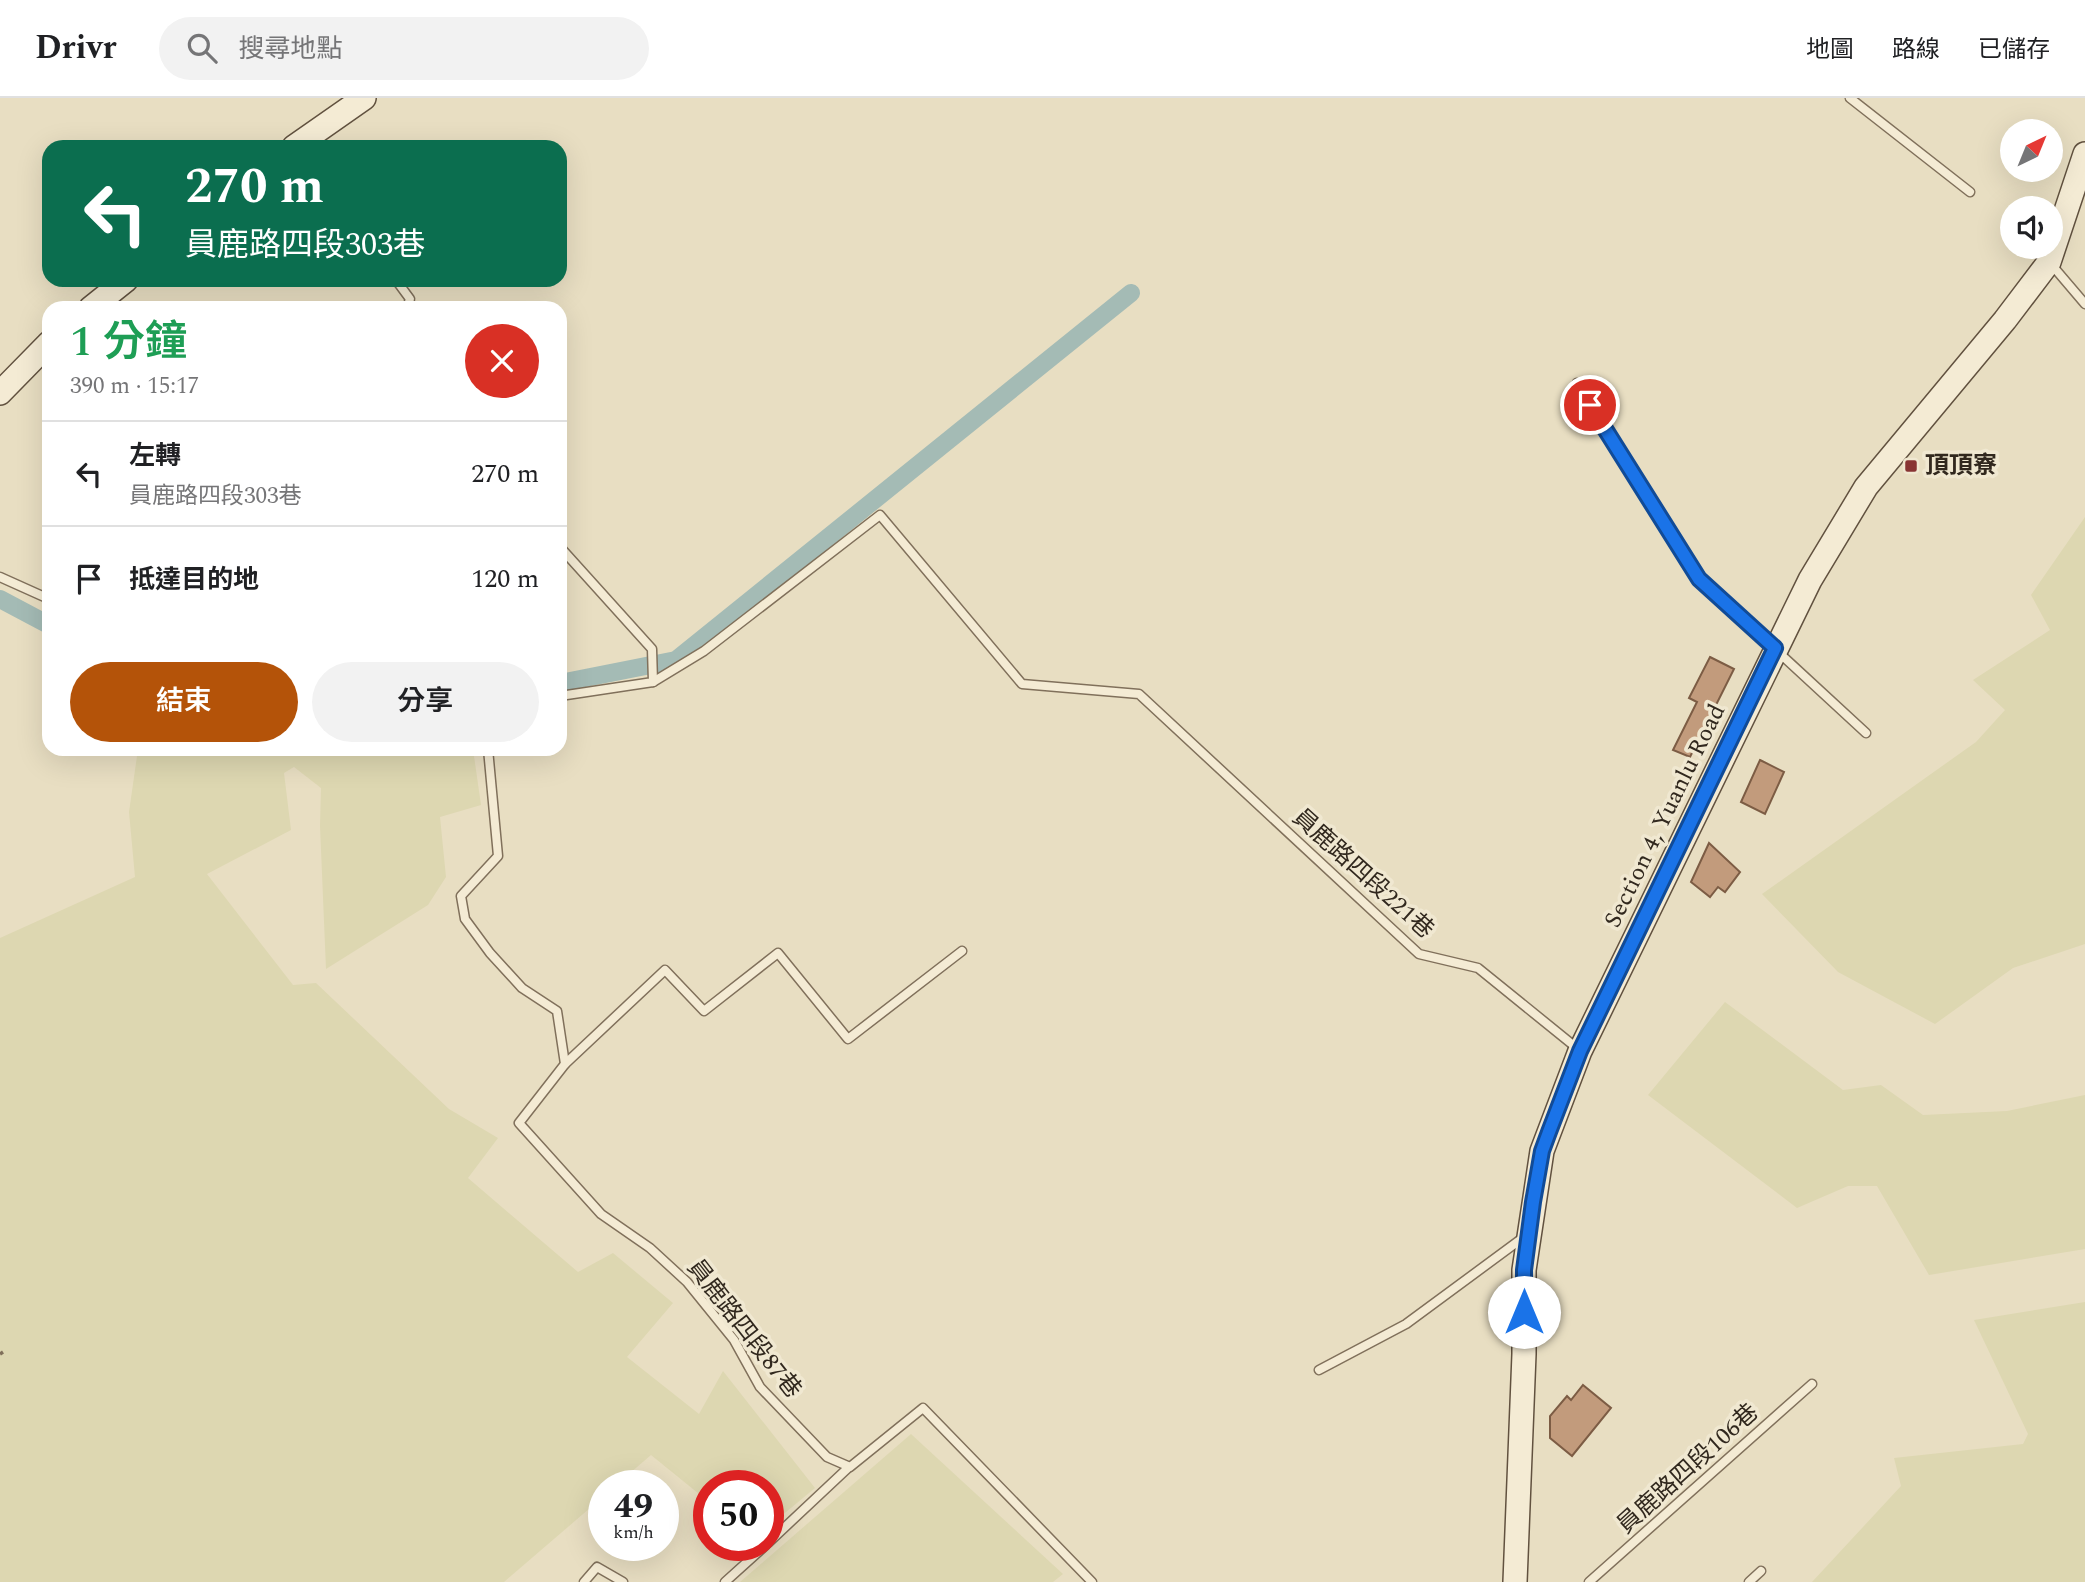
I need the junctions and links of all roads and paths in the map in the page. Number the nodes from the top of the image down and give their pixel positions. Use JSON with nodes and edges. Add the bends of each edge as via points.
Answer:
{"nodes":[{"id":1,"x":364,"y":98,"type":"edge"},
{"id":2,"x":1850,"y":98,"type":"edge"},
{"id":3,"x":305,"y":140,"type":"edge"},
{"id":4,"x":2085,"y":155,"type":"edge"},
{"id":5,"x":1970,"y":191,"type":"dead end"},
{"id":6,"x":2049,"y":262,"type":"junction"},
{"id":7,"x":117,"y":287,"type":"edge"},
{"id":8,"x":100,"y":301,"type":"edge"},
{"id":9,"x":2085,"y":304,"type":"edge"},
{"id":10,"x":42,"y":350,"type":"edge"},
{"id":11,"x":1577,"y":383,"type":"dead end"},
{"id":12,"x":0,"y":393,"type":"edge"},
{"id":13,"x":567,"y":555,"type":"edge"},
{"id":14,"x":0,"y":577,"type":"edge"},
{"id":15,"x":42,"y":596,"type":"edge"},
{"id":16,"x":1775,"y":648,"type":"junction"},
{"id":17,"x":653,"y":682,"type":"junction"},
{"id":18,"x":567,"y":695,"type":"edge"},
{"id":19,"x":1866,"y":733,"type":"dead end"},
{"id":20,"x":489,"y":756,"type":"edge"},
{"id":21,"x":962,"y":951,"type":"dead end"},
{"id":22,"x":1580,"y":1051,"type":"junction"},
{"id":23,"x":565,"y":1063,"type":"junction"},
{"id":24,"x":1529,"y":1233,"type":"junction"},
{"id":25,"x":1319,"y":1370,"type":"dead end"},
{"id":26,"x":1812,"y":1384,"type":"dead end"},
{"id":27,"x":849,"y":1467,"type":"junction"},
{"id":28,"x":784,"y":1528,"type":"edge"},
{"id":29,"x":748,"y":1561,"type":"edge"},
{"id":30,"x":1761,"y":1571,"type":"dead end"},
{"id":31,"x":584,"y":1582,"type":"edge"},
{"id":32,"x":623,"y":1582,"type":"edge"},
{"id":33,"x":724,"y":1582,"type":"edge"},
{"id":34,"x":1092,"y":1582,"type":"edge"},
{"id":35,"x":1516,"y":1582,"type":"edge"},
{"id":36,"x":1590,"y":1582,"type":"edge"},
{"id":37,"x":1749,"y":1582,"type":"edge"}],
"edges":[{"from":1,"to":3,"type":"main road"},
{"from":2,"to":5,"type":"lane"},
{"from":4,"to":6,"type":"main road","name":"Section 4, Yuanlu Road"},
{"from":6,"to":9,"type":"lane"},
{"from":6,"to":16,"type":"main road","name":"Section 4, Yuanlu Road","via":[[1866,486]]},
{"from":7,"to":8,"type":"main road"},
{"from":10,"to":12,"type":"main road"},
{"from":11,"to":16,"type":"lane","via":[[1699,579]]},
{"from":13,"to":17,"type":"lane","via":[[652,649]]},
{"from":14,"to":15,"type":"lane"},
{"from":16,"to":19,"type":"lane"},
{"from":16,"to":22,"type":"main road","name":"Section 4, Yuanlu Road"},
{"from":17,"to":18,"type":"lane"},
{"from":17,"to":22,"type":"lane","name":"員鹿路四段221巷","via":[[704,651],[880,516],[1022,684],[1139,694],[1419,954],[1478,968]]},
{"from":20,"to":23,"type":"lane","via":[[498,856],[461,896],[465,919],[522,988],[557,1011]]},
{"from":21,"to":23,"type":"lane","via":[[848,1039],[778,953],[705,1011],[665,970]]},
{"from":22,"to":24,"type":"main road","name":"Section 4, Yuanlu Road","via":[[1542,1151]]},
{"from":23,"to":27,"type":"lane","name":"員鹿路四段87巷","via":[[519,1123],[601,1214],[650,1248],[687,1282],[734,1340],[760,1387],[827,1457]]},
{"from":24,"to":25,"type":"lane","via":[[1406,1324]]},
{"from":24,"to":35,"type":"main road","name":"Section 4, Yuanlu Road","via":[[1524,1270]]},
{"from":26,"to":36,"type":"lane","name":"員鹿路四段106巷"},
{"from":27,"to":28,"type":"lane"},
{"from":27,"to":34,"type":"lane","via":[[923,1408]]},
{"from":29,"to":33,"type":"lane"},
{"from":30,"to":37,"type":"lane"},
{"from":31,"to":32,"type":"lane","via":[[597,1567]]}]}
